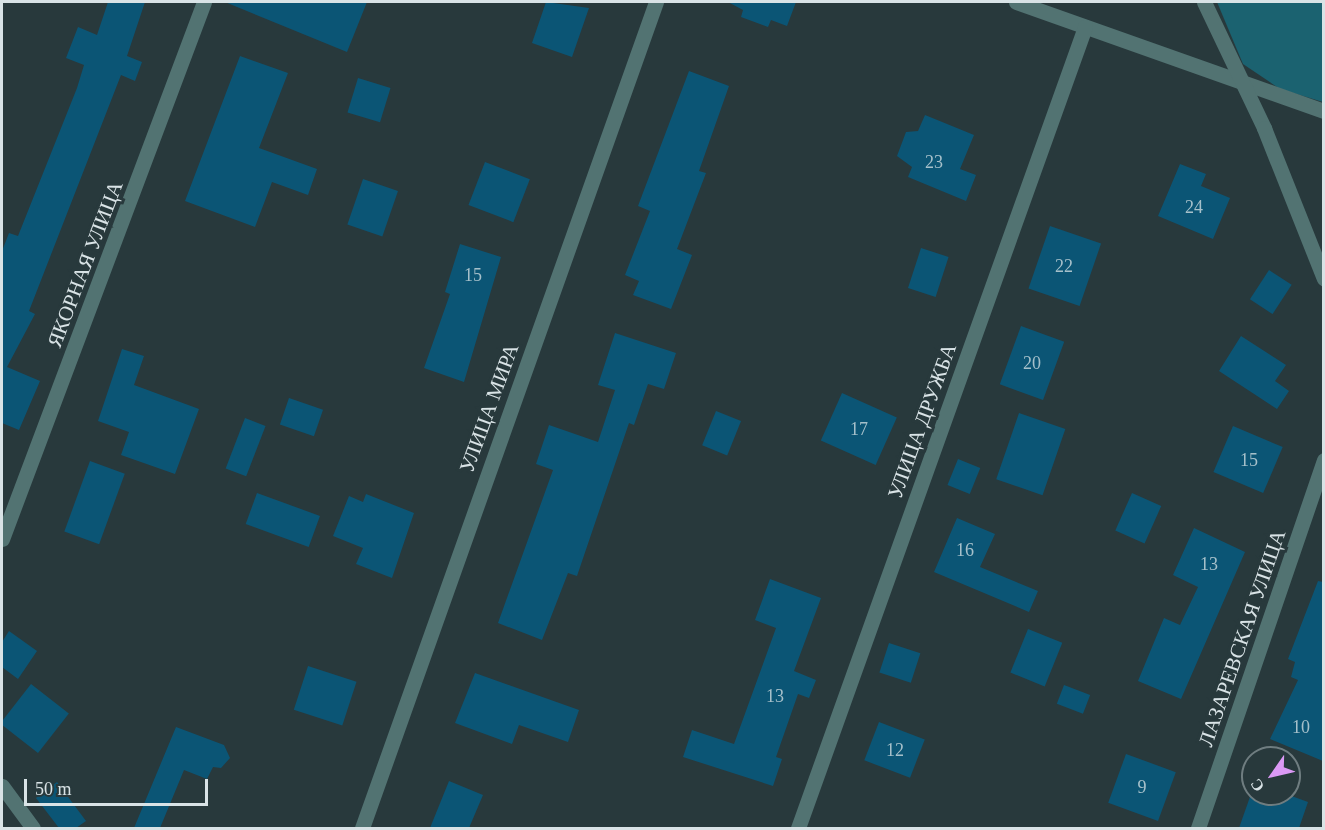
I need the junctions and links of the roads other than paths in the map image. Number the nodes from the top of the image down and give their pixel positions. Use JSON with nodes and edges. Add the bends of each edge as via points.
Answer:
{"nodes":[{"id":1,"x":204,"y":2,"type":"edge"},
{"id":2,"x":656,"y":2,"type":"edge"},
{"id":3,"x":1016,"y":2,"type":"edge"},
{"id":4,"x":1204,"y":2,"type":"edge"},
{"id":5,"x":1085,"y":27,"type":"junction"},
{"id":6,"x":1243,"y":82,"type":"junction"},
{"id":7,"x":1323,"y":111,"type":"edge"},
{"id":8,"x":1323,"y":279,"type":"edge"},
{"id":9,"x":1323,"y":460,"type":"edge"},
{"id":10,"x":2,"y":540,"type":"edge"},
{"id":11,"x":2,"y":786,"type":"edge"},
{"id":12,"x":33,"y":828,"type":"edge"},
{"id":13,"x":362,"y":828,"type":"edge"},
{"id":14,"x":798,"y":828,"type":"edge"},
{"id":15,"x":1198,"y":828,"type":"edge"}],
"edges":[{"from":1,"to":10,"type":"street","name":"ЯКОРНАЯ УЛИЦА"},
{"from":2,"to":13,"type":"street","name":"УЛИЦА МИРА"},
{"from":3,"to":5,"type":"street"},
{"from":4,"to":6,"type":"street"},
{"from":5,"to":6,"type":"street"},
{"from":5,"to":14,"type":"street","name":"УЛИЦА ДРУЖБА"},
{"from":6,"to":7,"type":"street"},
{"from":6,"to":8,"type":"street"},
{"from":9,"to":15,"type":"street","name":"ЛАЗАРЕВСКАЯ УЛИЦА"},
{"from":11,"to":12,"type":"street"}]}
